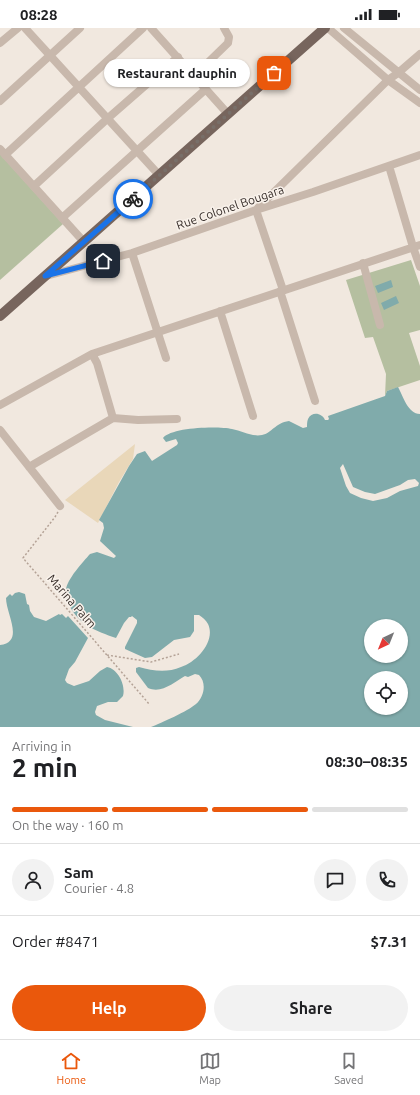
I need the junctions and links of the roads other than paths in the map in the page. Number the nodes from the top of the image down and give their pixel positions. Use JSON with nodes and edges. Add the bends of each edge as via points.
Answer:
{"nodes":[{"id":1,"x":18,"y":28,"type":"edge"},
{"id":2,"x":25,"y":28,"type":"edge"},
{"id":3,"x":80,"y":28,"type":"edge"},
{"id":4,"x":142,"y":28,"type":"edge"},
{"id":5,"x":151,"y":28,"type":"edge"},
{"id":6,"x":224,"y":28,"type":"edge"},
{"id":7,"x":344,"y":28,"type":"edge"},
{"id":8,"x":322,"y":29,"type":"edge"},
{"id":9,"x":0,"y":43,"type":"edge"},
{"id":10,"x":420,"y":54,"type":"edge"},
{"id":11,"x":50,"y":55,"type":"junction"},
{"id":12,"x":178,"y":57,"type":"junction"},
{"id":13,"x":398,"y":73,"type":"junction"},
{"id":14,"x":194,"y":76,"type":"junction"},
{"id":15,"x":388,"y":80,"type":"junction"},
{"id":16,"x":78,"y":87,"type":"junction"},
{"id":17,"x":206,"y":89,"type":"junction"},
{"id":18,"x":420,"y":90,"type":"edge"},
{"id":19,"x":0,"y":101,"type":"edge"},
{"id":20,"x":420,"y":103,"type":"edge"},
{"id":21,"x":228,"y":114,"type":"junction"},
{"id":22,"x":107,"y":119,"type":"junction"},
{"id":23,"x":136,"y":151,"type":"junction"},
{"id":24,"x":3,"y":152,"type":"edge"},
{"id":25,"x":420,"y":155,"type":"edge"},
{"id":26,"x":389,"y":166,"type":"junction"},
{"id":27,"x":159,"y":176,"type":"junction"},
{"id":28,"x":34,"y":186,"type":"junction"},
{"id":29,"x":256,"y":210,"type":"junction"},
{"id":30,"x":62,"y":218,"type":"junction"},
{"id":31,"x":84,"y":242,"type":"junction"},
{"id":32,"x":416,"y":246,"type":"edge"},
{"id":33,"x":132,"y":253,"type":"junction"},
{"id":34,"x":363,"y":263,"type":"junction"},
{"id":35,"x":420,"y":267,"type":"edge"},
{"id":36,"x":45,"y":276,"type":"junction"},
{"id":37,"x":281,"y":291,"type":"junction"},
{"id":38,"x":220,"y":311,"type":"junction"},
{"id":39,"x":0,"y":316,"type":"edge"},
{"id":40,"x":380,"y":325,"type":"dead end"},
{"id":41,"x":158,"y":332,"type":"junction"},
{"id":42,"x":92,"y":354,"type":"junction"},
{"id":43,"x":166,"y":358,"type":"dead end"},
{"id":44,"x":315,"y":401,"type":"dead end"},
{"id":45,"x":0,"y":405,"type":"edge"},
{"id":46,"x":253,"y":416,"type":"dead end"},
{"id":47,"x":113,"y":418,"type":"junction"},
{"id":48,"x":177,"y":419,"type":"dead end"},
{"id":49,"x":0,"y":430,"type":"edge"},
{"id":50,"x":29,"y":467,"type":"junction"},
{"id":51,"x":60,"y":506,"type":"road end"}],
"edges":[{"from":1,"to":9,"type":"street"},
{"from":2,"to":11,"type":"street"},
{"from":3,"to":11,"type":"street"},
{"from":4,"to":16,"type":"street"},
{"from":5,"to":12,"type":"street"},
{"from":6,"to":14,"type":"street","via":[[229,37],[228,43]]},
{"from":7,"to":13,"type":"street"},
{"from":8,"to":15,"type":"street"},
{"from":8,"to":21,"type":"main road"},
{"from":10,"to":13,"type":"street"},
{"from":11,"to":16,"type":"street"},
{"from":11,"to":19,"type":"street"},
{"from":12,"to":14,"type":"street"},
{"from":12,"to":22,"type":"street"},
{"from":13,"to":15,"type":"street"},
{"from":13,"to":18,"type":"street"},
{"from":14,"to":17,"type":"street"},
{"from":15,"to":20,"type":"street"},
{"from":15,"to":29,"type":"street"},
{"from":16,"to":22,"type":"street"},
{"from":16,"to":24,"type":"street"},
{"from":17,"to":21,"type":"street"},
{"from":17,"to":23,"type":"street"},
{"from":21,"to":27,"type":"main road"},
{"from":22,"to":23,"type":"street"},
{"from":22,"to":28,"type":"street"},
{"from":23,"to":27,"type":"street"},
{"from":23,"to":30,"type":"street"},
{"from":24,"to":28,"type":"street"},
{"from":25,"to":26,"type":"street","name":"Rue Colonel Bougara"},
{"from":26,"to":29,"type":"street","name":"Rue Colonel Bougara"},
{"from":26,"to":32,"type":"street"},
{"from":27,"to":31,"type":"main road"},
{"from":28,"to":30,"type":"street"},
{"from":29,"to":33,"type":"street","name":"Rue Colonel Bougara"},
{"from":29,"to":37,"type":"street"},
{"from":30,"to":31,"type":"street"},
{"from":31,"to":36,"type":"main road"},
{"from":32,"to":34,"type":"street"},
{"from":32,"to":35,"type":"street"},
{"from":33,"to":36,"type":"street","name":"Rue Colonel Bougara"},
{"from":33,"to":41,"type":"street"},
{"from":34,"to":37,"type":"street"},
{"from":34,"to":40,"type":"street"},
{"from":36,"to":39,"type":"main road"},
{"from":37,"to":38,"type":"street"},
{"from":37,"to":44,"type":"street"},
{"from":38,"to":41,"type":"street"},
{"from":38,"to":46,"type":"street"},
{"from":41,"to":42,"type":"street"},
{"from":41,"to":43,"type":"street"},
{"from":42,"to":45,"type":"street"},
{"from":42,"to":47,"type":"street"},
{"from":47,"to":48,"type":"street"},
{"from":47,"to":50,"type":"street"},
{"from":49,"to":50,"type":"street"},
{"from":50,"to":51,"type":"street"}]}
